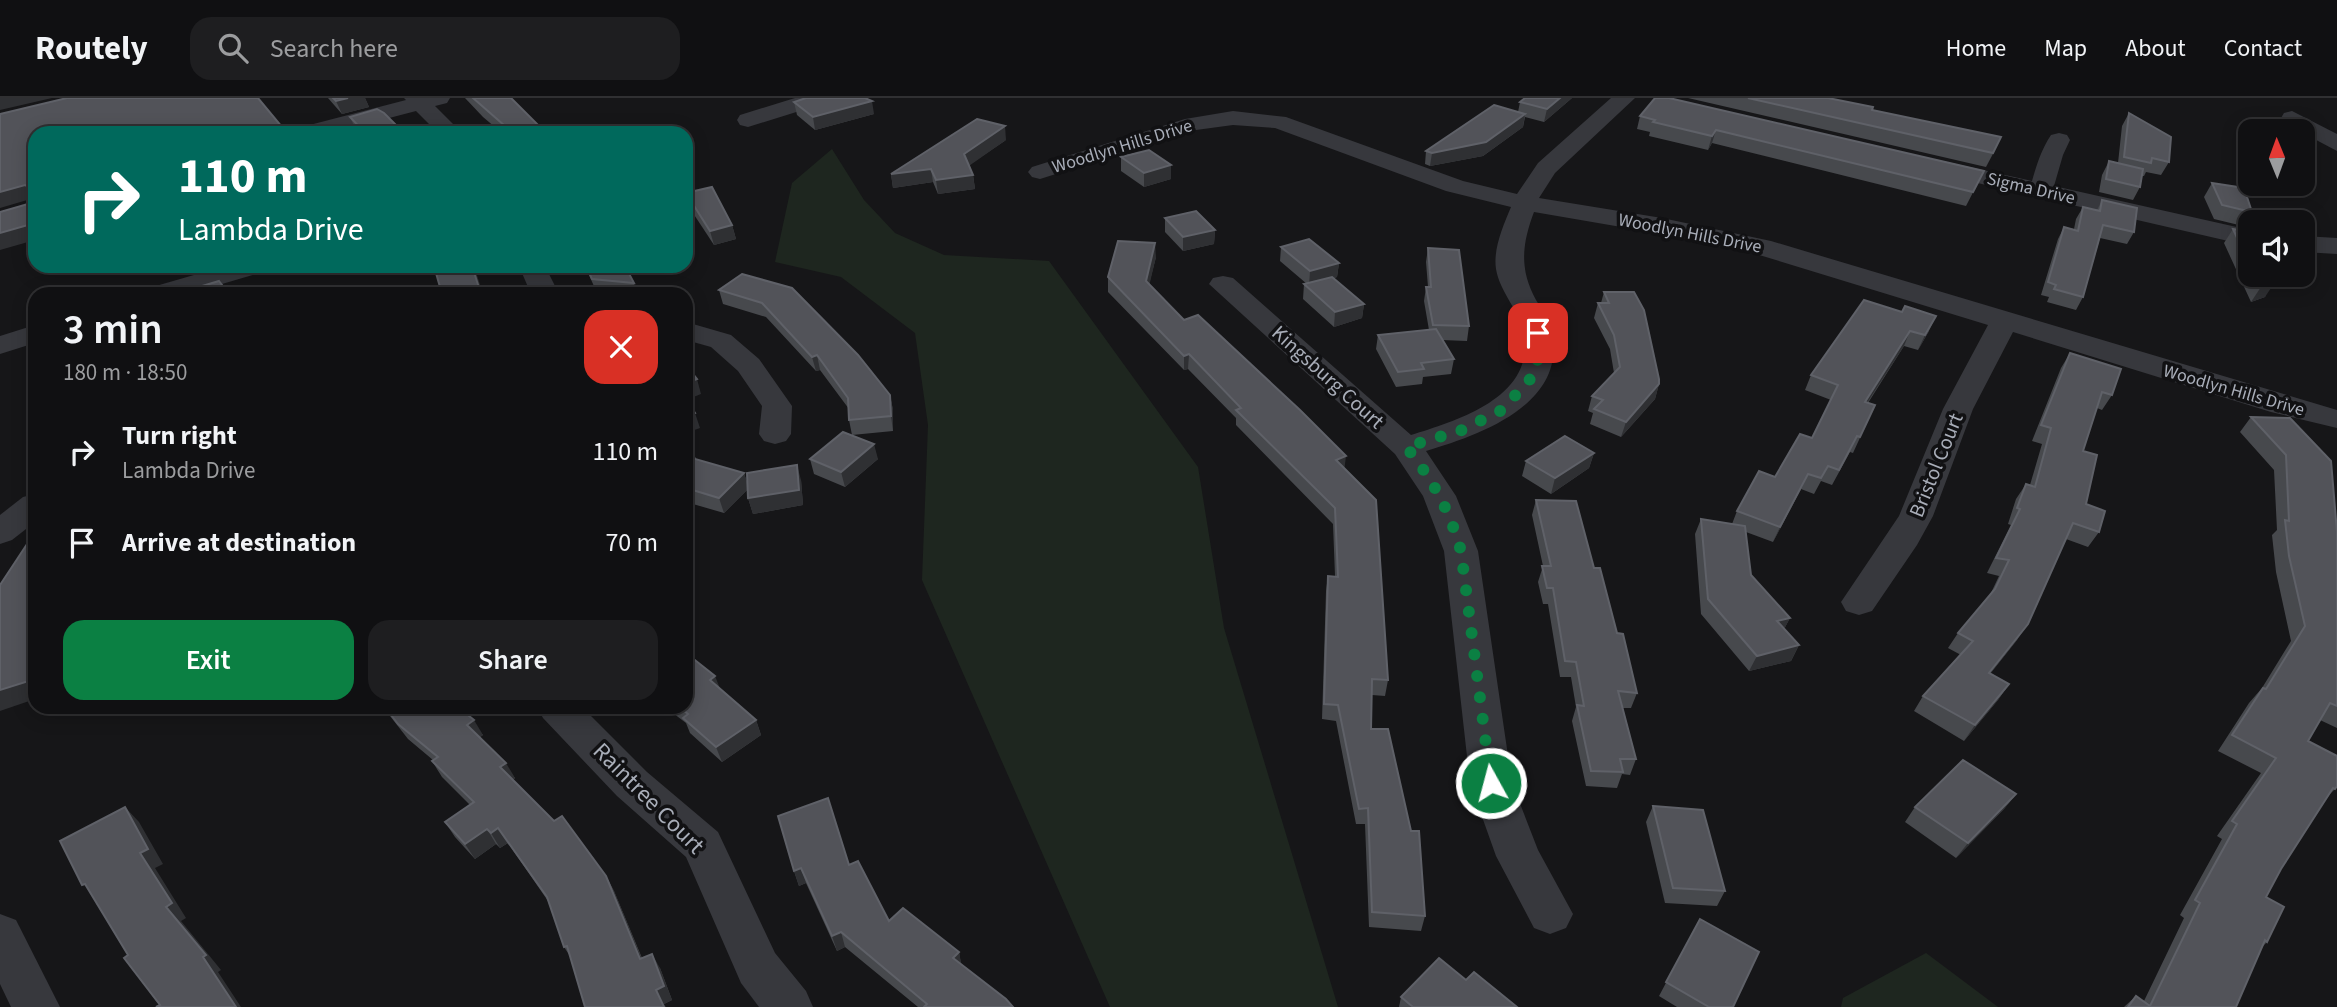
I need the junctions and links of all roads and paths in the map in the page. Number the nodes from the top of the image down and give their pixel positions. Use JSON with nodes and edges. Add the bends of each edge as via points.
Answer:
{"nodes":[{"id":1,"x":817,"y":98,"type":"edge"},
{"id":2,"x":1624,"y":98,"type":"edge"},
{"id":3,"x":425,"y":100,"type":"edge"},
{"id":4,"x":2292,"y":118,"type":"dead end"},
{"id":5,"x":748,"y":120,"type":"dead end"},
{"id":6,"x":331,"y":126,"type":"edge"},
{"id":7,"x":445,"y":126,"type":"edge"},
{"id":8,"x":2059,"y":140,"type":"dead end"},
{"id":9,"x":2337,"y":144,"type":"edge"},
{"id":10,"x":1905,"y":159,"type":"edge"},
{"id":11,"x":1040,"y":172,"type":"dead end"},
{"id":12,"x":2041,"y":191,"type":"junction"},
{"id":13,"x":1525,"y":203,"type":"junction"},
{"id":14,"x":2238,"y":235,"type":"edge"},
{"id":15,"x":2315,"y":245,"type":"edge"},
{"id":16,"x":2337,"y":246,"type":"edge"},
{"id":17,"x":230,"y":273,"type":"edge"},
{"id":18,"x":1223,"y":284,"type":"dead end"},
{"id":19,"x":183,"y":287,"type":"edge"},
{"id":20,"x":2004,"y":321,"type":"junction"},
{"id":21,"x":693,"y":333,"type":"edge"},
{"id":22,"x":28,"y":336,"type":"edge"},
{"id":23,"x":0,"y":345,"type":"edge"},
{"id":24,"x":2337,"y":419,"type":"edge"},
{"id":25,"x":775,"y":434,"type":"dead end"},
{"id":26,"x":1406,"y":447,"type":"junction"},
{"id":27,"x":28,"y":510,"type":"edge"},
{"id":28,"x":0,"y":532,"type":"edge"},
{"id":29,"x":1859,"y":602,"type":"dead end"},
{"id":30,"x":564,"y":714,"type":"edge"},
{"id":31,"x":1550,"y":914,"type":"dead end"},
{"id":32,"x":0,"y":935,"type":"edge"},
{"id":33,"x":36,"y":1007,"type":"edge"},
{"id":34,"x":789,"y":1007,"type":"edge"}],
"edges":[{"from":1,"to":5,"type":"street"},
{"from":2,"to":13,"type":"street","via":[[1541,173]]},
{"from":3,"to":6,"type":"street"},
{"from":3,"to":7,"type":"street"},
{"from":4,"to":9,"type":"street"},
{"from":8,"to":12,"type":"street"},
{"from":10,"to":12,"type":"street","name":"Sigma Drive"},
{"from":11,"to":13,"type":"street","name":"Woodlyn Hills Drive","via":[[1185,125],[1246,118],[1293,125],[1455,186]]},
{"from":12,"to":14,"type":"street","name":"Sigma Drive"},
{"from":13,"to":20,"type":"street","name":"Woodlyn Hills Drive","via":[[1762,247]]},
{"from":13,"to":26,"type":"street","via":[[1509,257],[1510,270],[1538,333],[1539,355],[1532,377],[1502,410],[1462,430]]},
{"from":15,"to":16,"type":"street"},
{"from":17,"to":19,"type":"street"},
{"from":18,"to":26,"type":"street","name":"Kingsburg Court"},
{"from":20,"to":24,"type":"street","name":"Woodlyn Hills Drive"},
{"from":20,"to":29,"type":"street","name":"Bristol Court","via":[[1958,410],[1916,516]]},
{"from":21,"to":25,"type":"street","via":[[721,341],[749,366],[776,406]]},
{"from":22,"to":23,"type":"street"},
{"from":26,"to":31,"type":"street","name":"Kingsburg Court","via":[[1426,470],[1452,519],[1461,551],[1491,783],[1518,856]]},
{"from":27,"to":28,"type":"street"},
{"from":30,"to":34,"type":"street","name":"Raintree Court","via":[[632,784],[703,845],[758,968]]},
{"from":32,"to":33,"type":"street"}]}
